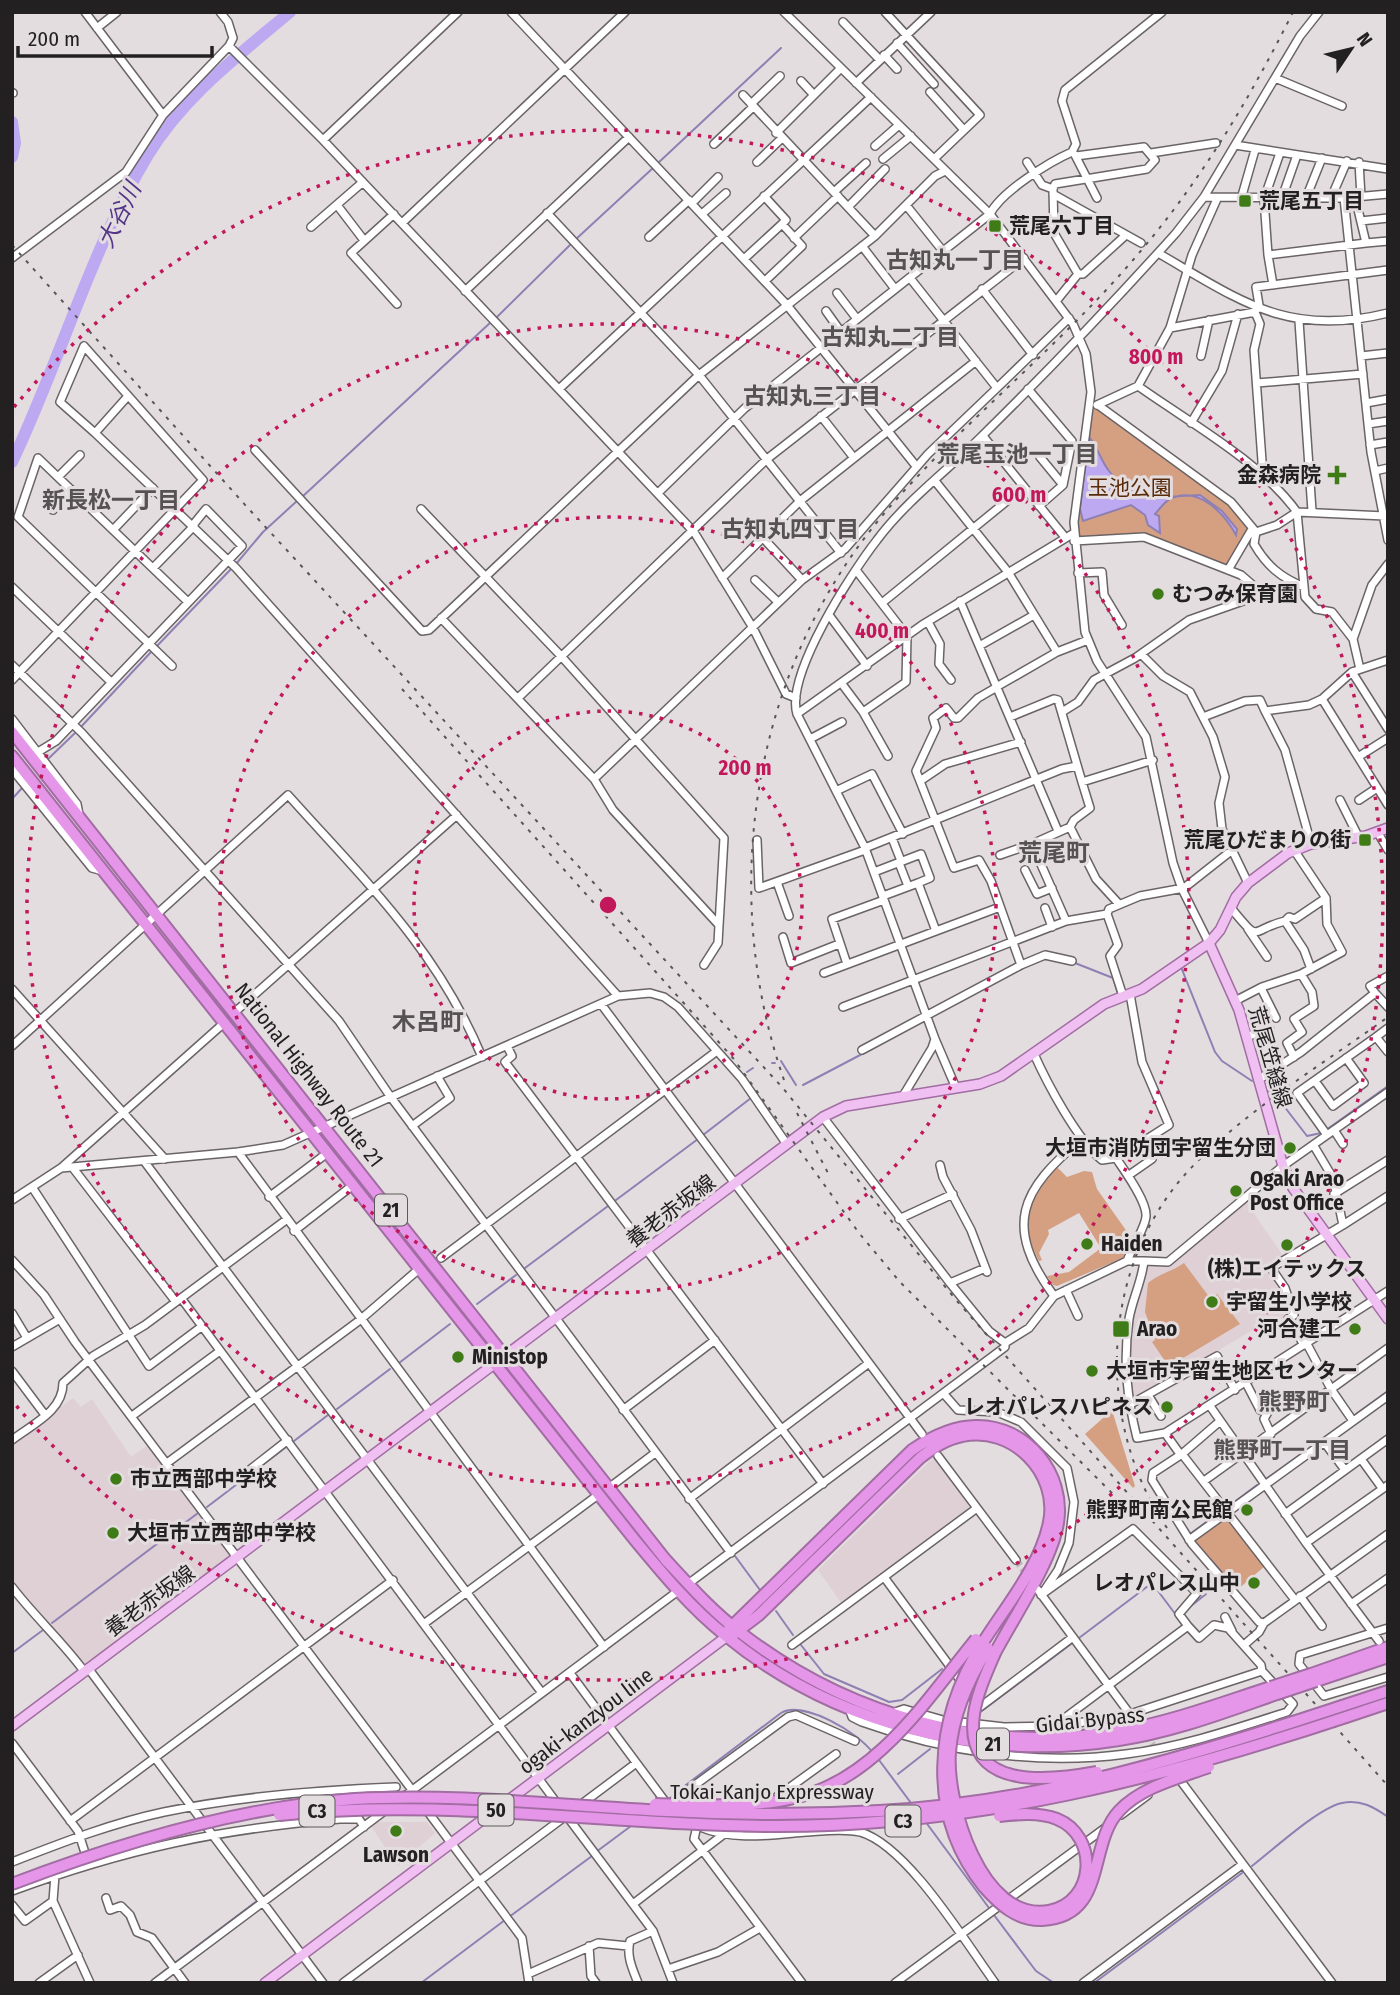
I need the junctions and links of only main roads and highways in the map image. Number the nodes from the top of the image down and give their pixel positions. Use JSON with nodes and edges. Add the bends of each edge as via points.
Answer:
{"nodes":[{"id":1,"x":12,"y":732,"type":"edge"},
{"id":2,"x":12,"y":755,"type":"edge"},
{"id":3,"x":1388,"y":828,"type":"edge"},
{"id":4,"x":1209,"y":943,"type":"junction"},
{"id":5,"x":1388,"y":1319,"type":"edge"},
{"id":6,"x":508,"y":1356,"type":"junction"},
{"id":7,"x":495,"y":1364,"type":"junction"},
{"id":8,"x":1033,"y":1571,"type":"junction"},
{"id":9,"x":683,"y":1587,"type":"junction"},
{"id":10,"x":732,"y":1632,"type":"junction"},
{"id":11,"x":1384,"y":1644,"type":"edge"},
{"id":12,"x":985,"y":1646,"type":"junction"},
{"id":13,"x":1388,"y":1657,"type":"edge"},
{"id":14,"x":1313,"y":1677,"type":"junction"},
{"id":15,"x":1274,"y":1691,"type":"junction"},
{"id":16,"x":1388,"y":1691,"type":"edge"},
{"id":17,"x":1388,"y":1703,"type":"edge"},
{"id":18,"x":1346,"y":1717,"type":"junction"},
{"id":19,"x":1286,"y":1725,"type":"junction"},
{"id":20,"x":12,"y":1726,"type":"edge"},
{"id":21,"x":527,"y":1802,"type":"junction"},
{"id":22,"x":828,"y":1825,"type":"junction"},
{"id":23,"x":187,"y":1830,"type":"junction"},
{"id":24,"x":12,"y":1884,"type":"edge"},
{"id":25,"x":265,"y":1983,"type":"edge"}],
"edges":[{"from":1,"to":6,"type":"highway","name":"National Highway Route 21","number":"21","via":[[37,757],[79,817]]},
{"from":2,"to":7,"type":"highway","name":"National Highway Route 21","number":"21","via":[[29,783],[353,1185],[417,1273]]},
{"from":3,"to":4,"type":"main road","name":"養老赤坂線","via":[[1294,850],[1248,883]]},
{"from":4,"to":5,"type":"main road","name":"荒尾笠縫線","via":[[1235,1001],[1283,1166],[1324,1235]]},
{"from":4,"to":6,"type":"main road","name":"養老赤坂線","via":[[1127,995],[1104,1004],[990,1081],[846,1106],[823,1116]]},
{"from":6,"to":7,"type":"main road","name":"養老赤坂線"},
{"from":6,"to":9,"type":"highway","name":"National Highway Route 21","number":"21"},
{"from":7,"to":9,"type":"highway","name":"National Highway Route 21","number":"21","via":[[598,1495]]},
{"from":7,"to":20,"type":"main road","name":"養老赤坂線"},
{"from":8,"to":10,"type":"highway","via":[[1051,1513],[1044,1478],[1030,1458],[1011,1443],[988,1435],[963,1436],[920,1458]]},
{"from":8,"to":12,"type":"highway"},
{"from":8,"to":12,"type":"highway"},
{"from":9,"to":10,"type":"highway","name":"National Highway Route 21","number":"21"},
{"from":10,"to":15,"type":"highway","name":"Gidai Bypass","number":"21","via":[[803,1675],[891,1714],[975,1734],[1064,1737],[1120,1731]]},
{"from":10,"to":15,"type":"highway","name":"Gidai Bypass","number":"21","via":[[786,1678],[849,1708],[974,1742],[1056,1746],[1108,1742],[1158,1732]]},
{"from":10,"to":25,"type":"main road","name":"ogaki-kanzyou line","number":"50","via":[[606,1722],[538,1779]]},
{"from":11,"to":14,"type":"highway","name":"Gidai Bypass","number":"21"},
{"from":12,"to":18,"type":"highway","bridge":true,"via":[[966,1671],[949,1716],[943,1751],[946,1801],[958,1843],[982,1884],[1003,1906],[1031,1919],[1061,1915],[1085,1896],[1107,1829],[1119,1810],[1137,1797]]},
{"from":12,"to":19,"type":"highway","bridge":true,"via":[[974,1737],[990,1765],[1018,1778],[1054,1778],[1126,1766]]},
{"from":12,"to":21,"type":"highway","bridge":true,"via":[[867,1762],[812,1793],[758,1803]]},
{"from":12,"to":22,"type":"highway","bridge":true,"via":[[952,1735],[951,1785],[953,1799],[956,1812],[960,1825],[981,1869],[1010,1902],[1027,1910],[1047,1911],[1075,1896],[1086,1875],[1084,1846],[1067,1825],[1045,1816],[1015,1814],[959,1820],[946,1821],[919,1824],[867,1827]]},
{"from":13,"to":14,"type":"highway","name":"Gidai Bypass","number":"21"},
{"from":14,"to":15,"type":"highway","name":"Gidai Bypass","number":"21","bridge":true},
{"from":16,"to":19,"type":"highway","name":"Tokai-Kanjo Expressway","number":"C3","bridge":true},
{"from":17,"to":18,"type":"highway","name":"Tokai-Kanjo Expressway","number":"C3"},
{"from":18,"to":22,"type":"highway","name":"Tokai-Kanjo Expressway","number":"C3","bridge":true,"via":[[1201,1763],[1073,1796],[933,1818]]},
{"from":19,"to":21,"type":"highway","name":"Tokai-Kanjo Expressway","number":"C3","bridge":true,"via":[[1114,1775],[934,1807],[730,1814]]},
{"from":21,"to":23,"type":"highway","name":"Tokai-Kanjo Expressway","number":"C3","bridge":true,"via":[[355,1800],[272,1810]]},
{"from":22,"to":23,"type":"highway","name":"Tokai-Kanjo Expressway","number":"C3","bridge":true,"via":[[732,1826],[407,1808],[316,1811]]},
{"from":23,"to":24,"type":"highway","name":"Tokai-Kanjo Expressway","number":"C3","bridge":true,"via":[[93,1855]]}]}
